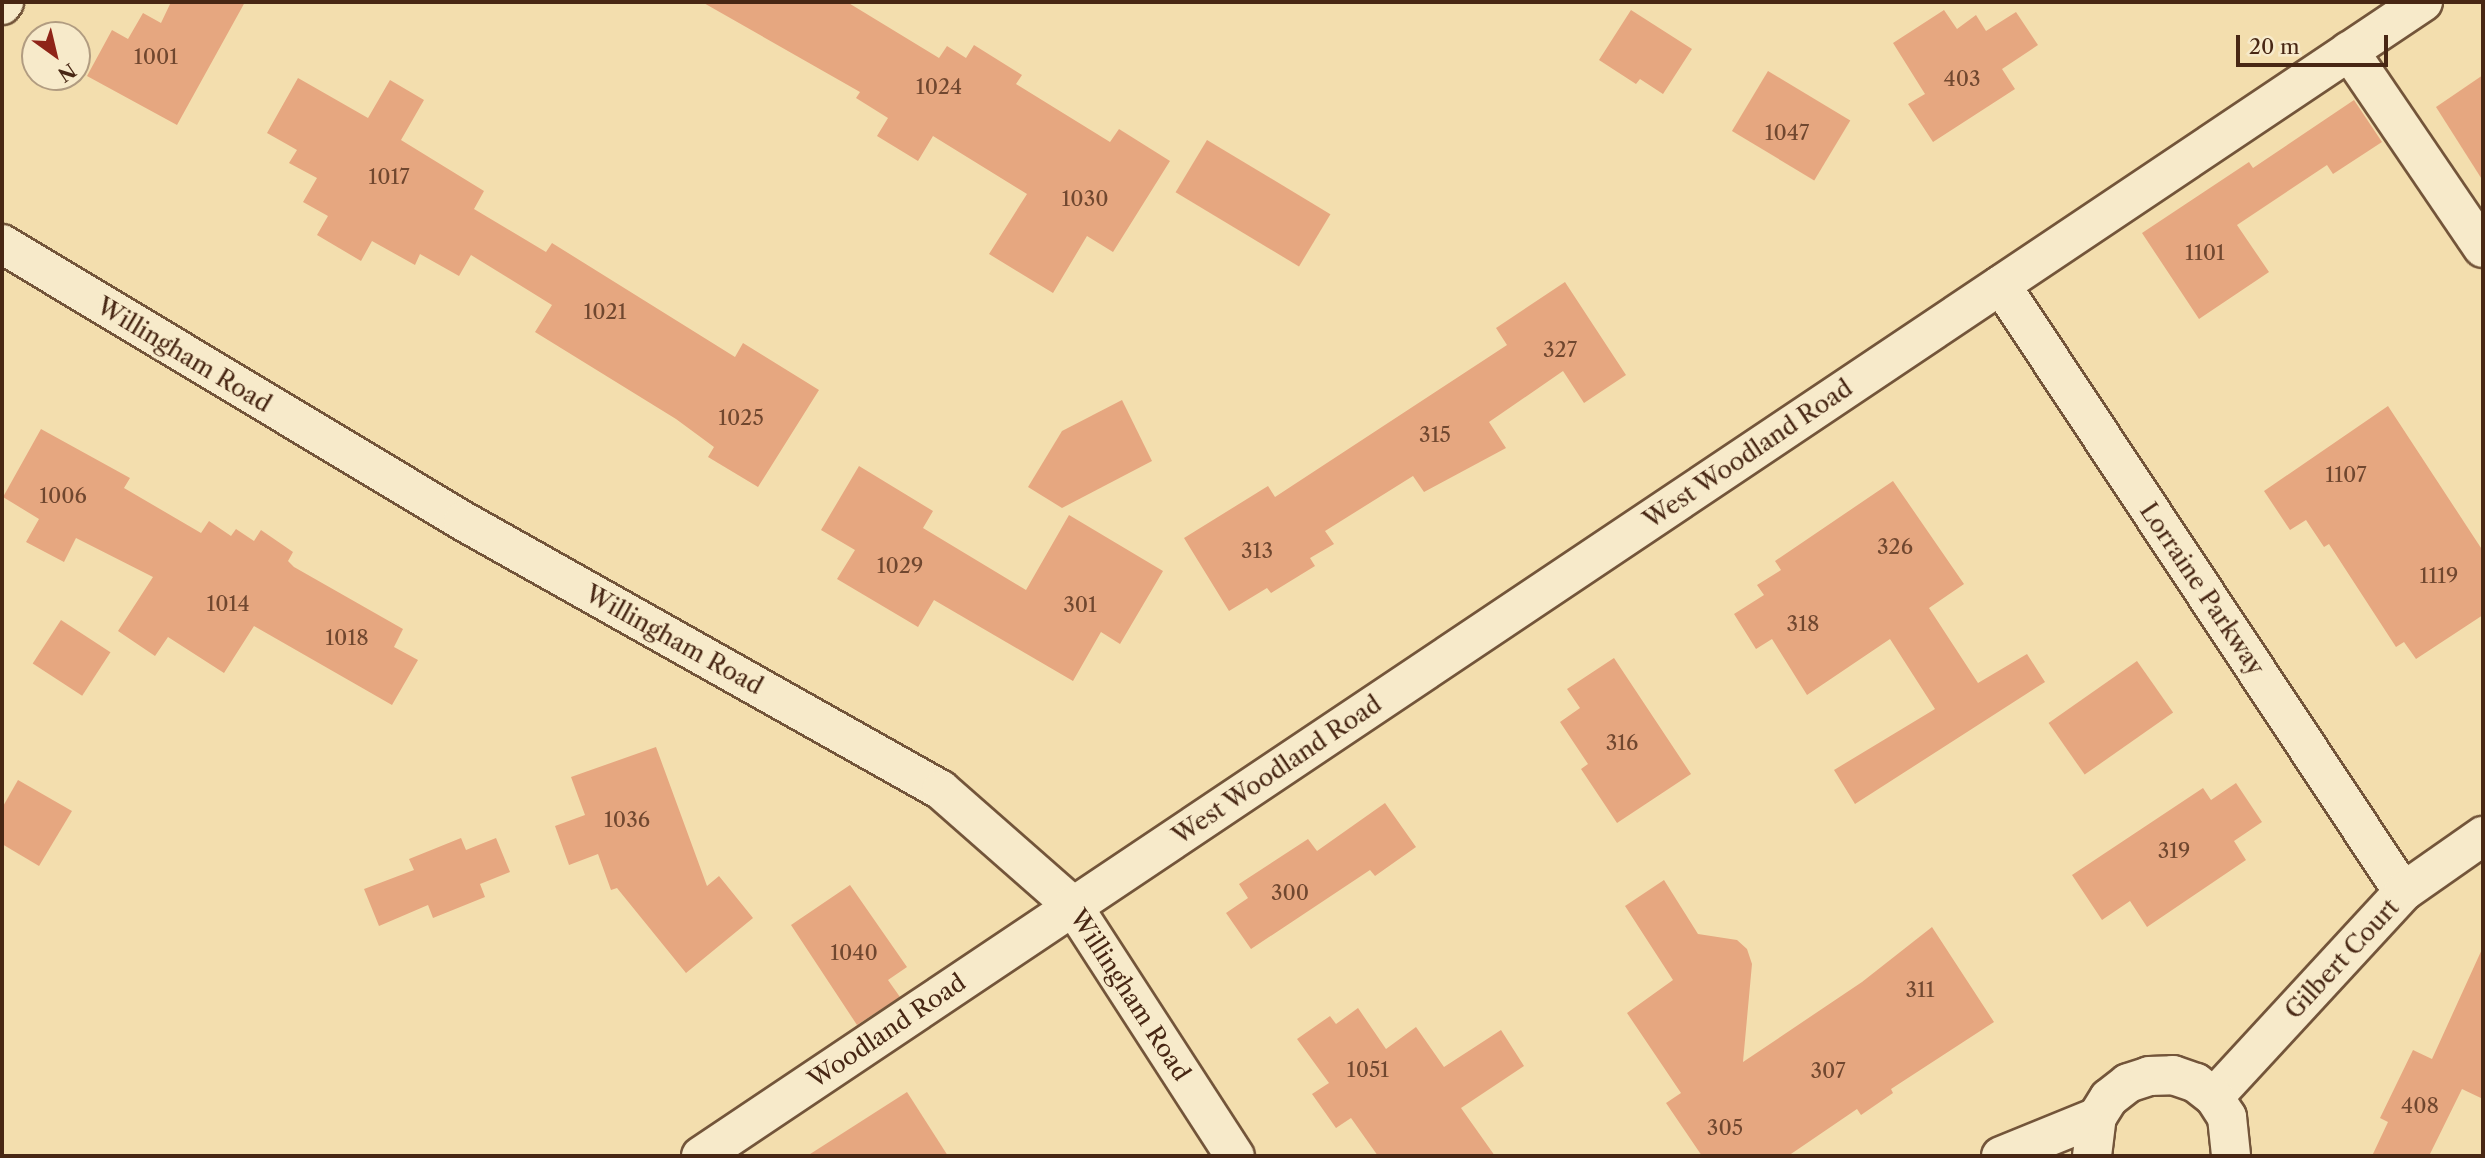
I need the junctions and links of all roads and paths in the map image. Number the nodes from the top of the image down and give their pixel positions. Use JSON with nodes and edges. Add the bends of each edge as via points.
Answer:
{"nodes":[{"id":1,"x":2423,"y":2,"type":"edge"},
{"id":2,"x":2349,"y":51,"type":"junction"},
{"id":3,"x":2,"y":244,"type":"edge"},
{"id":4,"x":2483,"y":248,"type":"edge"},
{"id":5,"x":2001,"y":285,"type":"junction"},
{"id":6,"x":2483,"y":836,"type":"edge"},
{"id":7,"x":2403,"y":892,"type":"junction"},
{"id":8,"x":1073,"y":906,"type":"junction"},
{"id":9,"x":2214,"y":1097,"type":"junction"},
{"id":10,"x":2097,"y":1117,"type":"junction"},
{"id":11,"x":701,"y":1156,"type":"edge"},
{"id":12,"x":1235,"y":1156,"type":"edge"},
{"id":13,"x":2001,"y":1156,"type":"edge"},
{"id":14,"x":2092,"y":1156,"type":"edge"},
{"id":15,"x":2231,"y":1156,"type":"edge"}],
"edges":[{"from":1,"to":2,"type":"street","name":"West Woodland Road"},
{"from":2,"to":4,"type":"street"},
{"from":2,"to":5,"type":"street","name":"West Woodland Road"},
{"from":3,"to":8,"type":"street","name":"Willingham Road","via":[[463,521],[941,790]]},
{"from":5,"to":7,"type":"street","name":"Lorraine Parkway"},
{"from":5,"to":8,"type":"street","name":"West Woodland Road"},
{"from":6,"to":7,"type":"street","name":"Gilbert Court"},
{"from":7,"to":9,"type":"street","name":"Gilbert Court"},
{"from":8,"to":11,"type":"street","name":"Woodland Road"},
{"from":8,"to":12,"type":"street","name":"Willingham Road"},
{"from":9,"to":10,"type":"street","via":[[2196,1083],[2173,1075],[2149,1076],[2128,1083],[2109,1098]]},
{"from":9,"to":15,"type":"street","via":[[2227,1117]]},
{"from":10,"to":13,"type":"street"},
{"from":10,"to":14,"type":"street"}]}
